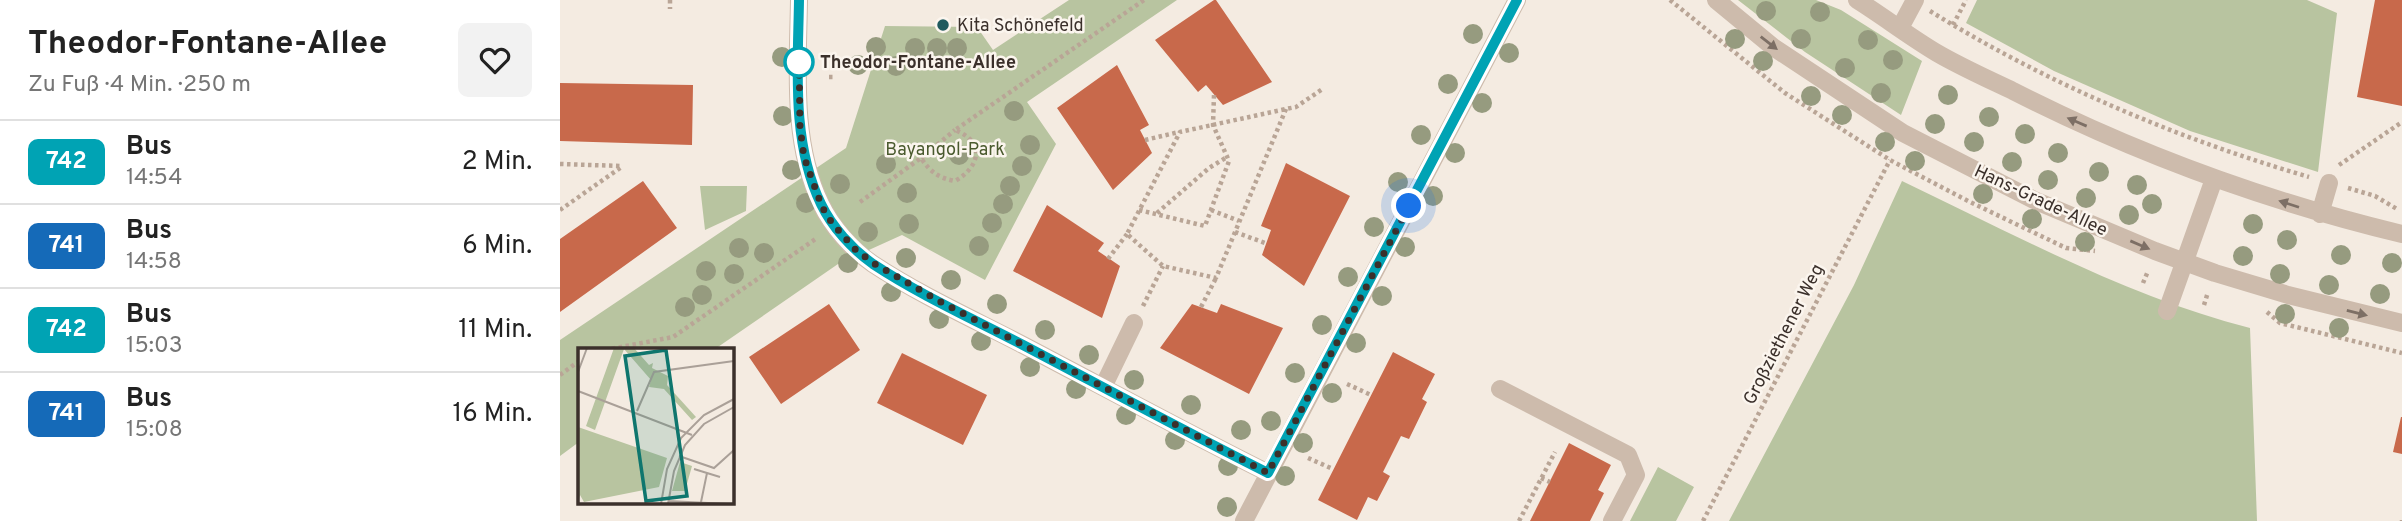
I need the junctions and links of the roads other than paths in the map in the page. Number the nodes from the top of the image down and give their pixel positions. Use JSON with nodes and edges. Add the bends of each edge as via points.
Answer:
{"nodes":[{"id":1,"x":799,"y":0,"type":"edge"},
{"id":2,"x":1517,"y":0,"type":"edge"},
{"id":3,"x":1716,"y":0,"type":"edge"},
{"id":4,"x":1857,"y":0,"type":"edge"},
{"id":5,"x":1915,"y":0,"type":"edge"},
{"id":6,"x":1900,"y":28,"type":"junction"},
{"id":7,"x":2214,"y":179,"type":"junction"},
{"id":8,"x":2326,"y":182,"type":"road end"},
{"id":9,"x":2320,"y":214,"type":"junction"},
{"id":10,"x":2402,"y":234,"type":"edge"},
{"id":11,"x":2184,"y":263,"type":"junction"},
{"id":12,"x":2167,"y":311,"type":"dead end"},
{"id":13,"x":1134,"y":323,"type":"road end"},
{"id":14,"x":2402,"y":323,"type":"edge"},
{"id":15,"x":1103,"y":387,"type":"junction"},
{"id":16,"x":1500,"y":389,"type":"dead end"},
{"id":17,"x":1268,"y":473,"type":"junction"},
{"id":18,"x":1244,"y":521,"type":"edge"},
{"id":19,"x":1612,"y":521,"type":"edge"}],
"edges":[{"from":1,"to":15,"type":"street","via":[[804,157],[822,207],[838,230],[873,263]]},
{"from":2,"to":17,"type":"street"},
{"from":3,"to":11,"type":"street","name":"Hans-Grade-Allee","one_way":true,"via":[[1773,47],[1903,134],[2034,200]]},
{"from":4,"to":6,"type":"street"},
{"from":5,"to":6,"type":"street"},
{"from":7,"to":6,"type":"street","one_way":true,"via":[[2067,118],[1937,53]]},
{"from":9,"to":7,"type":"street","one_way":true},
{"from":7,"to":11,"type":"street"},
{"from":8,"to":9,"type":"street"},
{"from":9,"to":10,"type":"street"},
{"from":11,"to":12,"type":"street"},
{"from":11,"to":14,"type":"street","name":"Hans-Grade-Allee","one_way":true,"via":[[2288,296]]},
{"from":13,"to":15,"type":"street"},
{"from":15,"to":17,"type":"street"},
{"from":16,"to":19,"type":"street","via":[[1628,455],[1636,475]]},
{"from":17,"to":18,"type":"street"}]}
